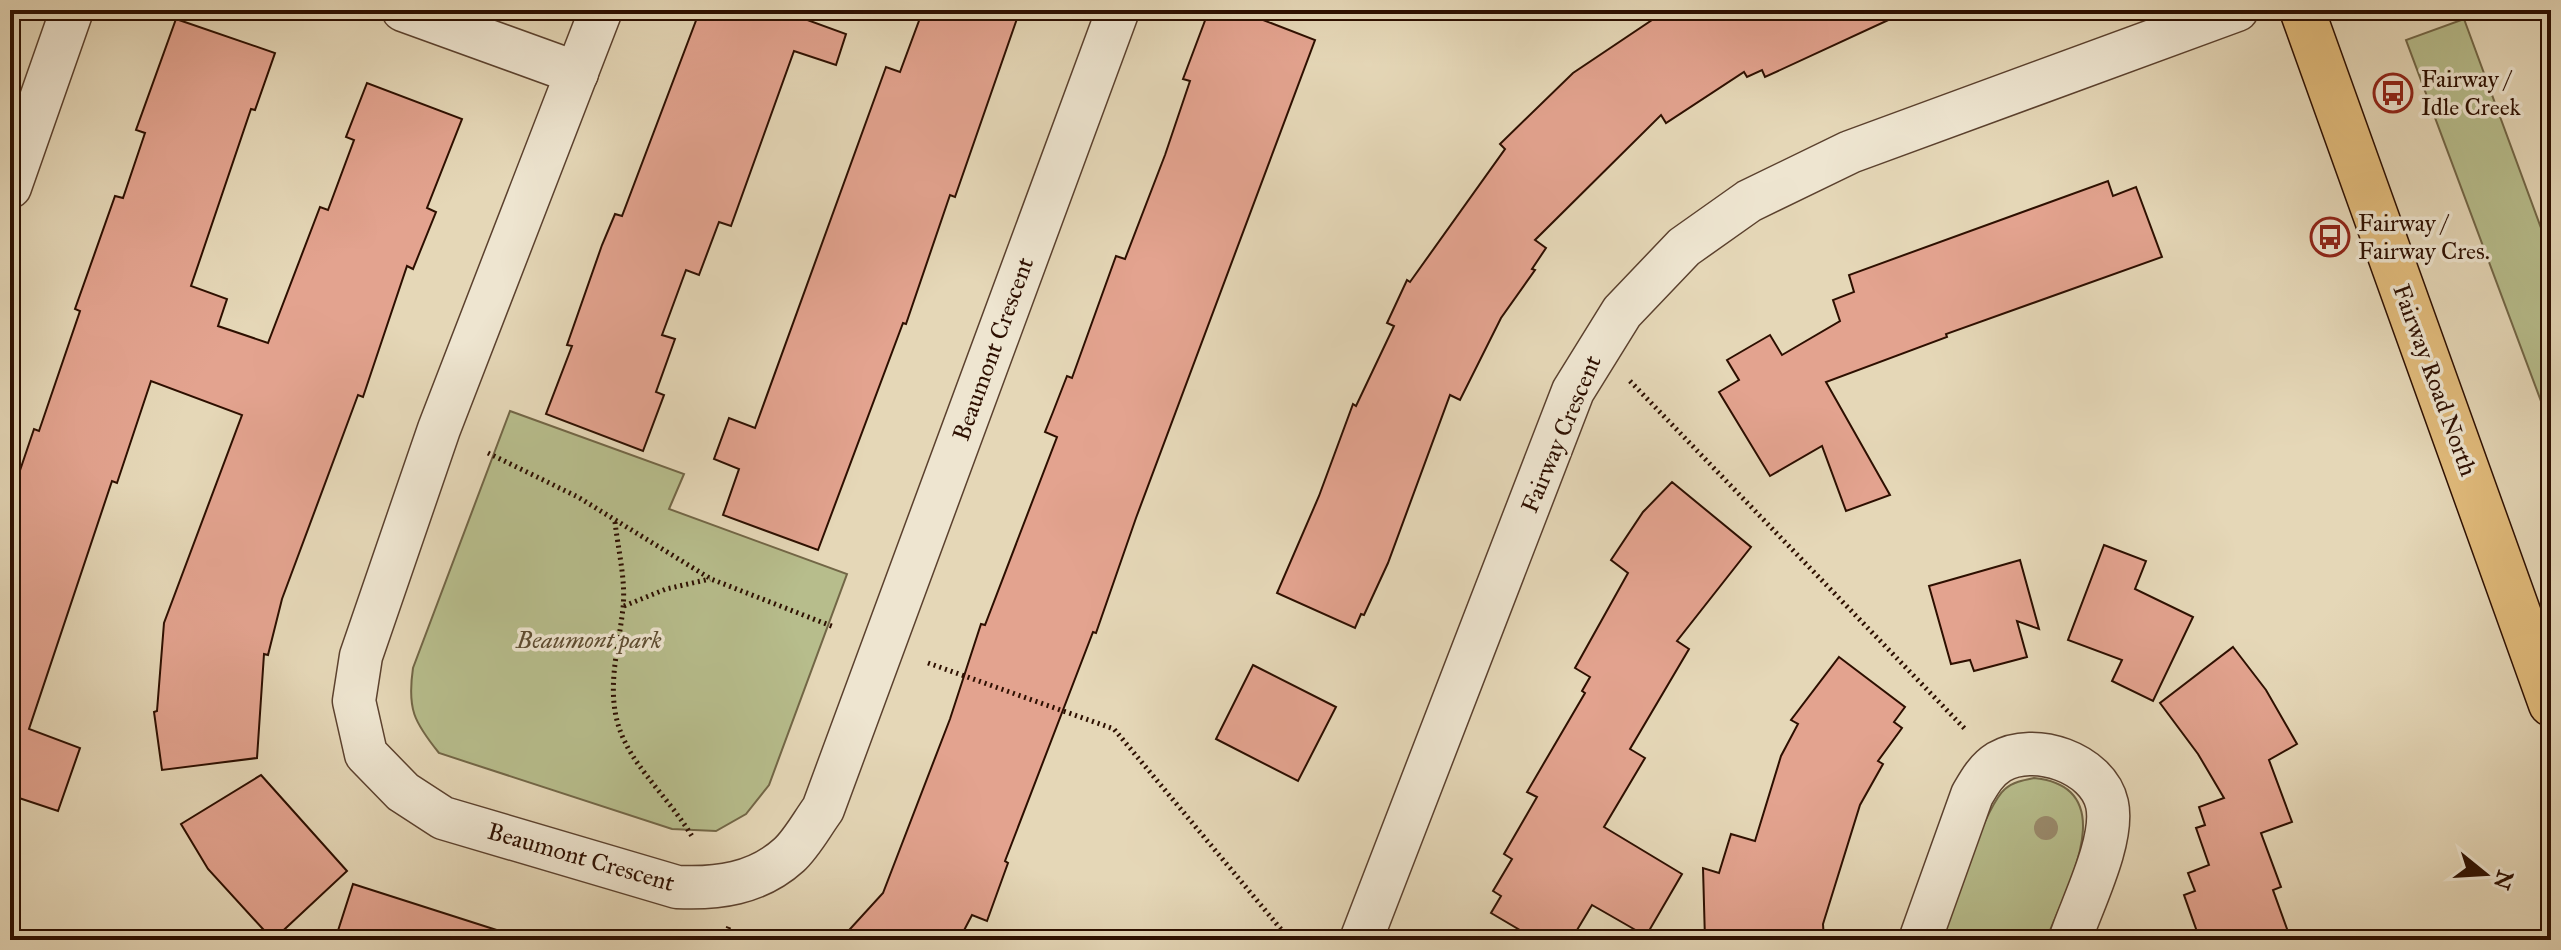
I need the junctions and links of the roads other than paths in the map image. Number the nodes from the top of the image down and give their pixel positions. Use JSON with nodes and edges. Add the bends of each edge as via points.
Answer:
{"nodes":[{"id":1,"x":72,"y":10,"type":"edge"},
{"id":2,"x":403,"y":10,"type":"edge"},
{"id":3,"x":601,"y":10,"type":"edge"},
{"id":4,"x":1118,"y":10,"type":"edge"},
{"id":5,"x":2237,"y":10,"type":"edge"},
{"id":6,"x":2302,"y":10,"type":"edge"},
{"id":7,"x":577,"y":73,"type":"junction"},
{"id":8,"x":10,"y":187,"type":"edge"},
{"id":9,"x":2551,"y":704,"type":"edge"},
{"id":10,"x":1361,"y":940,"type":"edge"},
{"id":11,"x":1920,"y":940,"type":"edge"},
{"id":12,"x":2070,"y":940,"type":"edge"}],
"edges":[{"from":1,"to":8,"type":"street"},
{"from":2,"to":7,"type":"street"},
{"from":3,"to":7,"type":"street","name":"Beaumont Crescent"},
{"from":4,"to":7,"type":"street","name":"Beaumont Crescent","via":[[823,809],[789,855],[741,883],[715,889],[677,887],[443,818],[403,792],[366,754],[354,701],[361,656],[439,429]]},
{"from":5,"to":10,"type":"street","name":"Fairway Crescent","via":[[1850,152],[1749,201],[1684,247],[1622,312],[1573,391]]},
{"from":6,"to":9,"type":"main road","name":"Fairway Road North"},
{"from":11,"to":12,"type":"street","via":[[1983,776],[2000,761],[2044,755],[2082,769],[2107,801],[2104,844]]}]}
